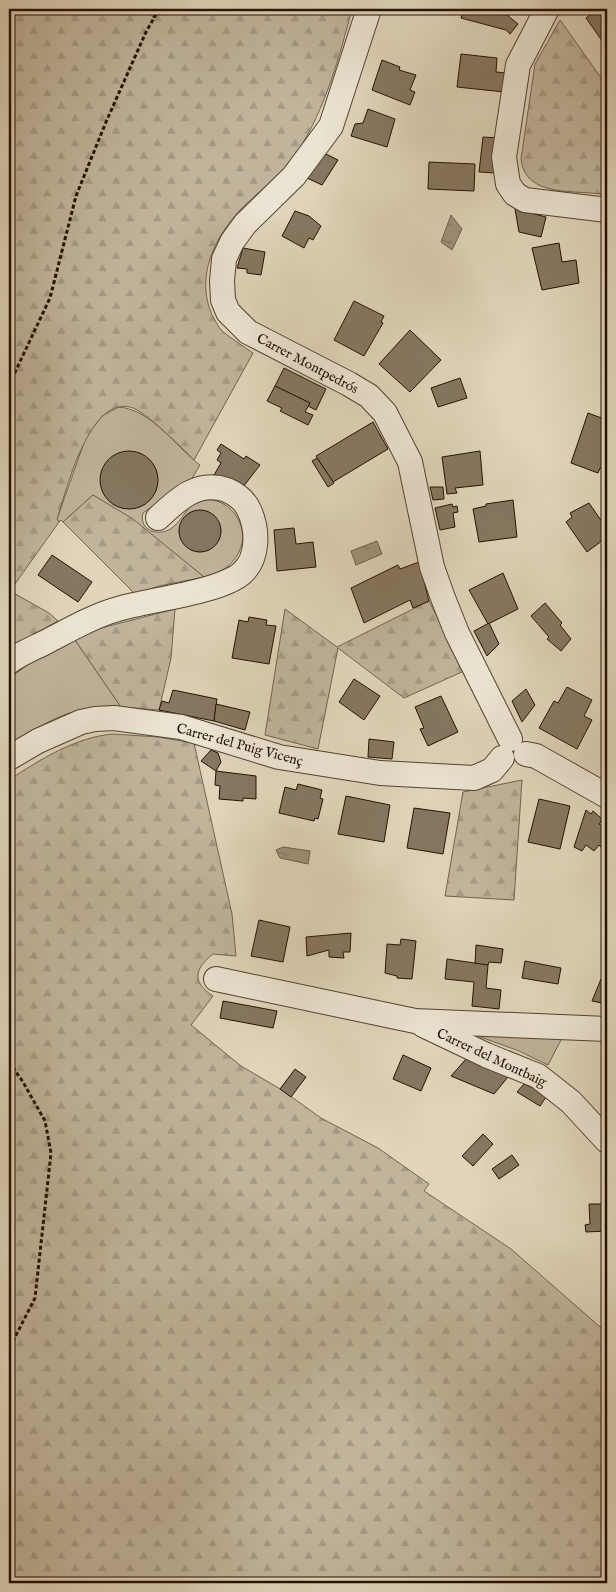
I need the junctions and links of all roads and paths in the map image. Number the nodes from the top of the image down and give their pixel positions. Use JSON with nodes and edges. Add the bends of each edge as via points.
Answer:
{"nodes":[{"id":1,"x":142,"y":9,"type":"edge"},
{"id":2,"x":160,"y":9,"type":"edge"},
{"id":3,"x":368,"y":9,"type":"edge"},
{"id":4,"x":547,"y":9,"type":"edge"},
{"id":5,"x":155,"y":17,"type":"junction"},
{"id":6,"x":607,"y":210,"type":"edge"},
{"id":7,"x":9,"y":385,"type":"edge"},
{"id":8,"x":158,"y":518,"type":"dead end"},
{"id":9,"x":9,"y":662,"type":"edge"},
{"id":10,"x":513,"y":750,"type":"junction"},
{"id":11,"x":9,"y":758,"type":"edge"},
{"id":12,"x":607,"y":796,"type":"edge"},
{"id":13,"x":216,"y":980,"type":"dead end"},
{"id":14,"x":415,"y":1021,"type":"junction"},
{"id":15,"x":607,"y":1029,"type":"edge"},
{"id":16,"x":9,"y":1062,"type":"edge"},
{"id":17,"x":607,"y":1141,"type":"edge"},
{"id":18,"x":9,"y":1349,"type":"edge"}],
"edges":[{"from":1,"to":5,"type":"path"},
{"from":2,"to":5,"type":"path"},
{"from":3,"to":10,"type":"street","name":"Carrer Montpedrós","via":[[331,126],[294,176],[245,224],[232,242],[224,259],[223,300],[228,312],[248,332],[349,384],[369,396],[386,413],[412,468],[432,566],[443,598]]},
{"from":4,"to":6,"type":"street","via":[[518,65],[504,157],[508,184],[515,194],[526,200]]},
{"from":5,"to":7,"type":"path","via":[[76,196],[50,298]]},
{"from":8,"to":9,"type":"street","via":[[180,497],[198,488],[215,486],[232,492],[246,503],[254,520],[255,547],[251,560],[243,572],[222,586],[100,615]]},
{"from":10,"to":11,"type":"street","name":"Carrer del Puig Vicenç","via":[[492,770],[474,778],[380,773],[279,757],[180,727],[114,718],[81,722]]},
{"from":10,"to":12,"type":"street","via":[[536,756]]},
{"from":13,"to":14,"type":"street","name":"Carrer del Montbaig"},
{"from":14,"to":15,"type":"street","name":"Carrer del Montbaig"},
{"from":14,"to":17,"type":"street","name":"Carrer del Montbaig","via":[[538,1076],[571,1102]]},
{"from":16,"to":18,"type":"path","via":[[45,1121],[51,1153],[35,1298]]}]}
